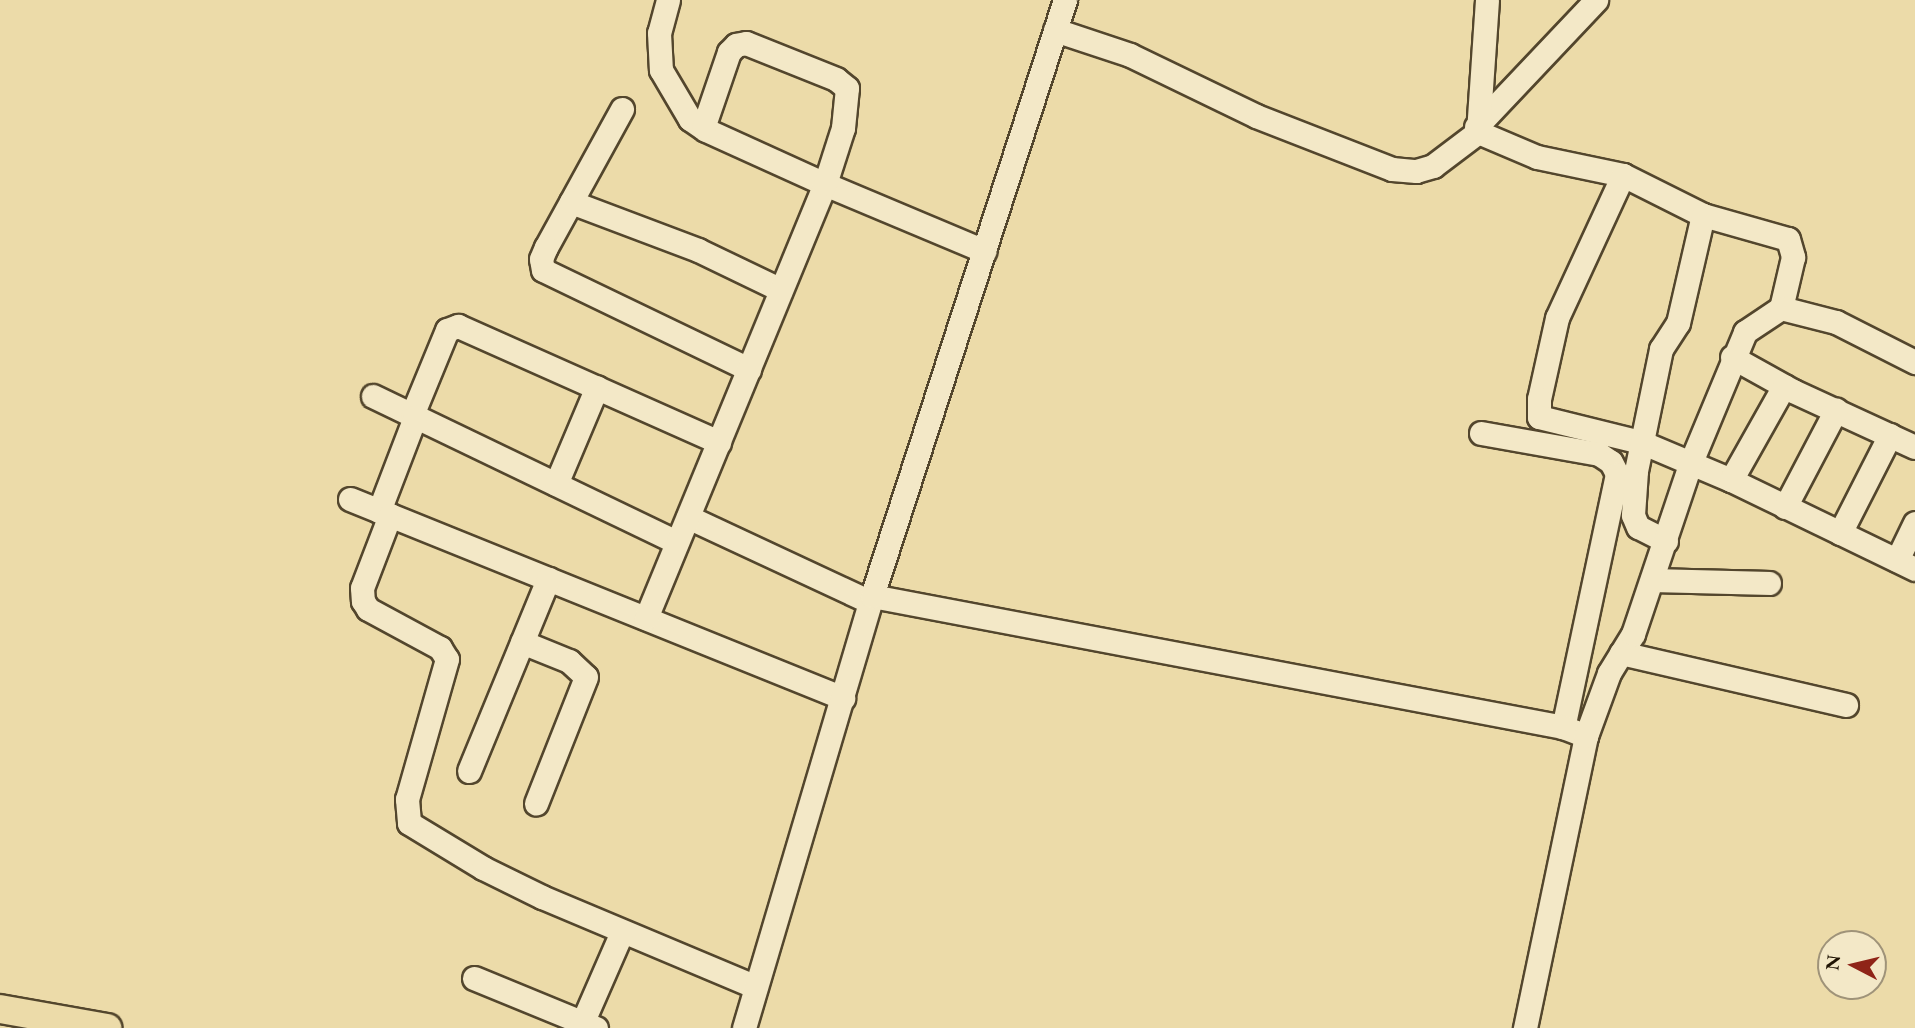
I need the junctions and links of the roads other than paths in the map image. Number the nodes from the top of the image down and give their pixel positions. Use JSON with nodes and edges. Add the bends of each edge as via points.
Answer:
{"nodes":[{"id":1,"x":668,"y":0,"type":"edge"},
{"id":2,"x":1065,"y":0,"type":"edge"},
{"id":3,"x":1487,"y":0,"type":"edge"},
{"id":4,"x":1596,"y":0,"type":"edge"},
{"id":5,"x":1055,"y":30,"type":"junction"},
{"id":6,"x":622,"y":109,"type":"dead end"},
{"id":7,"x":703,"y":128,"type":"junction"},
{"id":8,"x":1477,"y":129,"type":"junction"},
{"id":9,"x":1623,"y":175,"type":"junction"},
{"id":10,"x":825,"y":184,"type":"junction"},
{"id":11,"x":571,"y":202,"type":"junction"},
{"id":12,"x":1703,"y":215,"type":"junction"},
{"id":13,"x":984,"y":251,"type":"junction"},
{"id":14,"x":781,"y":290,"type":"junction"},
{"id":15,"x":1781,"y":308,"type":"junction"},
{"id":16,"x":1732,"y":357,"type":"junction"},
{"id":17,"x":1915,"y":362,"type":"edge"},
{"id":18,"x":749,"y":369,"type":"junction"},
{"id":19,"x":1784,"y":386,"type":"junction"},
{"id":20,"x":597,"y":387,"type":"junction"},
{"id":21,"x":373,"y":396,"type":"dead end"},
{"id":22,"x":1836,"y":410,"type":"junction"},
{"id":23,"x":414,"y":416,"type":"junction"},
{"id":24,"x":1482,"y":433,"type":"dead end"},
{"id":25,"x":1890,"y":435,"type":"junction"},
{"id":26,"x":719,"y":442,"type":"junction"},
{"id":27,"x":1641,"y":442,"type":"junction"},
{"id":28,"x":1915,"y":447,"type":"edge"},
{"id":29,"x":1691,"y":462,"type":"junction"},
{"id":30,"x":1731,"y":480,"type":"junction"},
{"id":31,"x":556,"y":484,"type":"junction"},
{"id":32,"x":351,"y":499,"type":"dead end"},
{"id":33,"x":1785,"y":506,"type":"junction"},
{"id":34,"x":384,"y":513,"type":"junction"},
{"id":35,"x":688,"y":517,"type":"junction"},
{"id":36,"x":1915,"y":523,"type":"edge"},
{"id":37,"x":1840,"y":533,"type":"junction"},
{"id":38,"x":1665,"y":541,"type":"junction"},
{"id":39,"x":677,"y":542,"type":"junction"},
{"id":40,"x":1906,"y":565,"type":"edge"},
{"id":41,"x":548,"y":579,"type":"junction"},
{"id":42,"x":1653,"y":580,"type":"junction"},
{"id":43,"x":1769,"y":583,"type":"dead end"},
{"id":44,"x":871,"y":599,"type":"junction"},
{"id":45,"x":646,"y":618,"type":"junction"},
{"id":46,"x":522,"y":642,"type":"junction"},
{"id":47,"x":1621,"y":653,"type":"junction"},
{"id":48,"x":843,"y":698,"type":"junction"},
{"id":49,"x":1846,"y":705,"type":"dead end"},
{"id":50,"x":1563,"y":727,"type":"junction"},
{"id":51,"x":1586,"y":736,"type":"junction"},
{"id":52,"x":469,"y":771,"type":"dead end"},
{"id":53,"x":536,"y":803,"type":"dead end"},
{"id":54,"x":621,"y":934,"type":"junction"},
{"id":55,"x":474,"y":978,"type":"dead end"},
{"id":56,"x":756,"y":987,"type":"junction"},
{"id":57,"x":0,"y":1009,"type":"edge"},
{"id":58,"x":586,"y":1026,"type":"edge"},
{"id":59,"x":107,"y":1028,"type":"edge"},
{"id":60,"x":744,"y":1028,"type":"edge"},
{"id":61,"x":1525,"y":1028,"type":"edge"}],
"edges":[{"from":1,"to":7,"type":"street","via":[[659,33],[661,70],[690,119]]},
{"from":2,"to":5,"type":"street"},
{"from":3,"to":8,"type":"street"},
{"from":4,"to":8,"type":"street"},
{"from":5,"to":8,"type":"street","via":[[1130,55],[1326,146],[1392,169],[1416,172],[1433,166]]},
{"from":5,"to":13,"type":"street"},
{"from":6,"to":11,"type":"street"},
{"from":7,"to":10,"type":"street"},
{"from":7,"to":10,"type":"street","via":[[729,51],[736,45],[746,43],[836,79],[848,88],[848,104]]},
{"from":8,"to":9,"type":"street","via":[[1537,157]]},
{"from":9,"to":12,"type":"street"},
{"from":9,"to":27,"type":"street","via":[[1564,300],[1538,413],[1548,423]]},
{"from":10,"to":13,"type":"street"},
{"from":10,"to":14,"type":"street"},
{"from":11,"to":14,"type":"street","via":[[624,226],[698,250]]},
{"from":11,"to":18,"type":"street","via":[[541,259],[543,270]]},
{"from":12,"to":15,"type":"street","via":[[1792,243]]},
{"from":12,"to":27,"type":"street","via":[[1678,323],[1661,349]]},
{"from":13,"to":44,"type":"street"},
{"from":14,"to":18,"type":"street"},
{"from":15,"to":16,"type":"street","via":[[1745,332]]},
{"from":15,"to":17,"type":"street","via":[[1836,322]]},
{"from":16,"to":19,"type":"street"},
{"from":16,"to":29,"type":"street"},
{"from":18,"to":26,"type":"street"},
{"from":19,"to":22,"type":"street"},
{"from":19,"to":30,"type":"street"},
{"from":20,"to":23,"type":"street","via":[[458,326],[447,330]]},
{"from":20,"to":26,"type":"street"},
{"from":20,"to":31,"type":"street"},
{"from":21,"to":23,"type":"street"},
{"from":22,"to":25,"type":"street"},
{"from":22,"to":33,"type":"street"},
{"from":23,"to":31,"type":"street"},
{"from":23,"to":34,"type":"street"},
{"from":24,"to":50,"type":"street","via":[[1599,454],[1611,462],[1617,474]]},
{"from":25,"to":28,"type":"street"},
{"from":25,"to":37,"type":"street"},
{"from":26,"to":35,"type":"street"},
{"from":27,"to":29,"type":"street"},
{"from":27,"to":38,"type":"street","via":[[1633,516],[1638,527]]},
{"from":29,"to":30,"type":"street"},
{"from":29,"to":38,"type":"street"},
{"from":30,"to":33,"type":"street"},
{"from":31,"to":39,"type":"street"},
{"from":32,"to":34,"type":"street"},
{"from":33,"to":37,"type":"street"},
{"from":34,"to":41,"type":"street"},
{"from":34,"to":54,"type":"street","via":[[362,589],[363,601],[368,609],[439,648],[447,659],[407,799],[409,823],[483,868]]},
{"from":35,"to":39,"type":"street"},
{"from":35,"to":44,"type":"street"},
{"from":36,"to":40,"type":"street"},
{"from":37,"to":40,"type":"street"},
{"from":38,"to":42,"type":"street"},
{"from":39,"to":45,"type":"street"},
{"from":41,"to":45,"type":"street"},
{"from":41,"to":46,"type":"street"},
{"from":42,"to":43,"type":"street"},
{"from":42,"to":47,"type":"street"},
{"from":44,"to":48,"type":"street"},
{"from":44,"to":50,"type":"street"},
{"from":45,"to":48,"type":"street"},
{"from":46,"to":52,"type":"street"},
{"from":46,"to":53,"type":"street","via":[[569,661],[586,677]]},
{"from":47,"to":49,"type":"street"},
{"from":47,"to":51,"type":"street"},
{"from":48,"to":56,"type":"street"},
{"from":50,"to":51,"type":"street"},
{"from":51,"to":61,"type":"street"},
{"from":54,"to":56,"type":"street"},
{"from":54,"to":58,"type":"street"},
{"from":55,"to":58,"type":"street"},
{"from":56,"to":60,"type":"street"},
{"from":57,"to":59,"type":"main road"}]}
